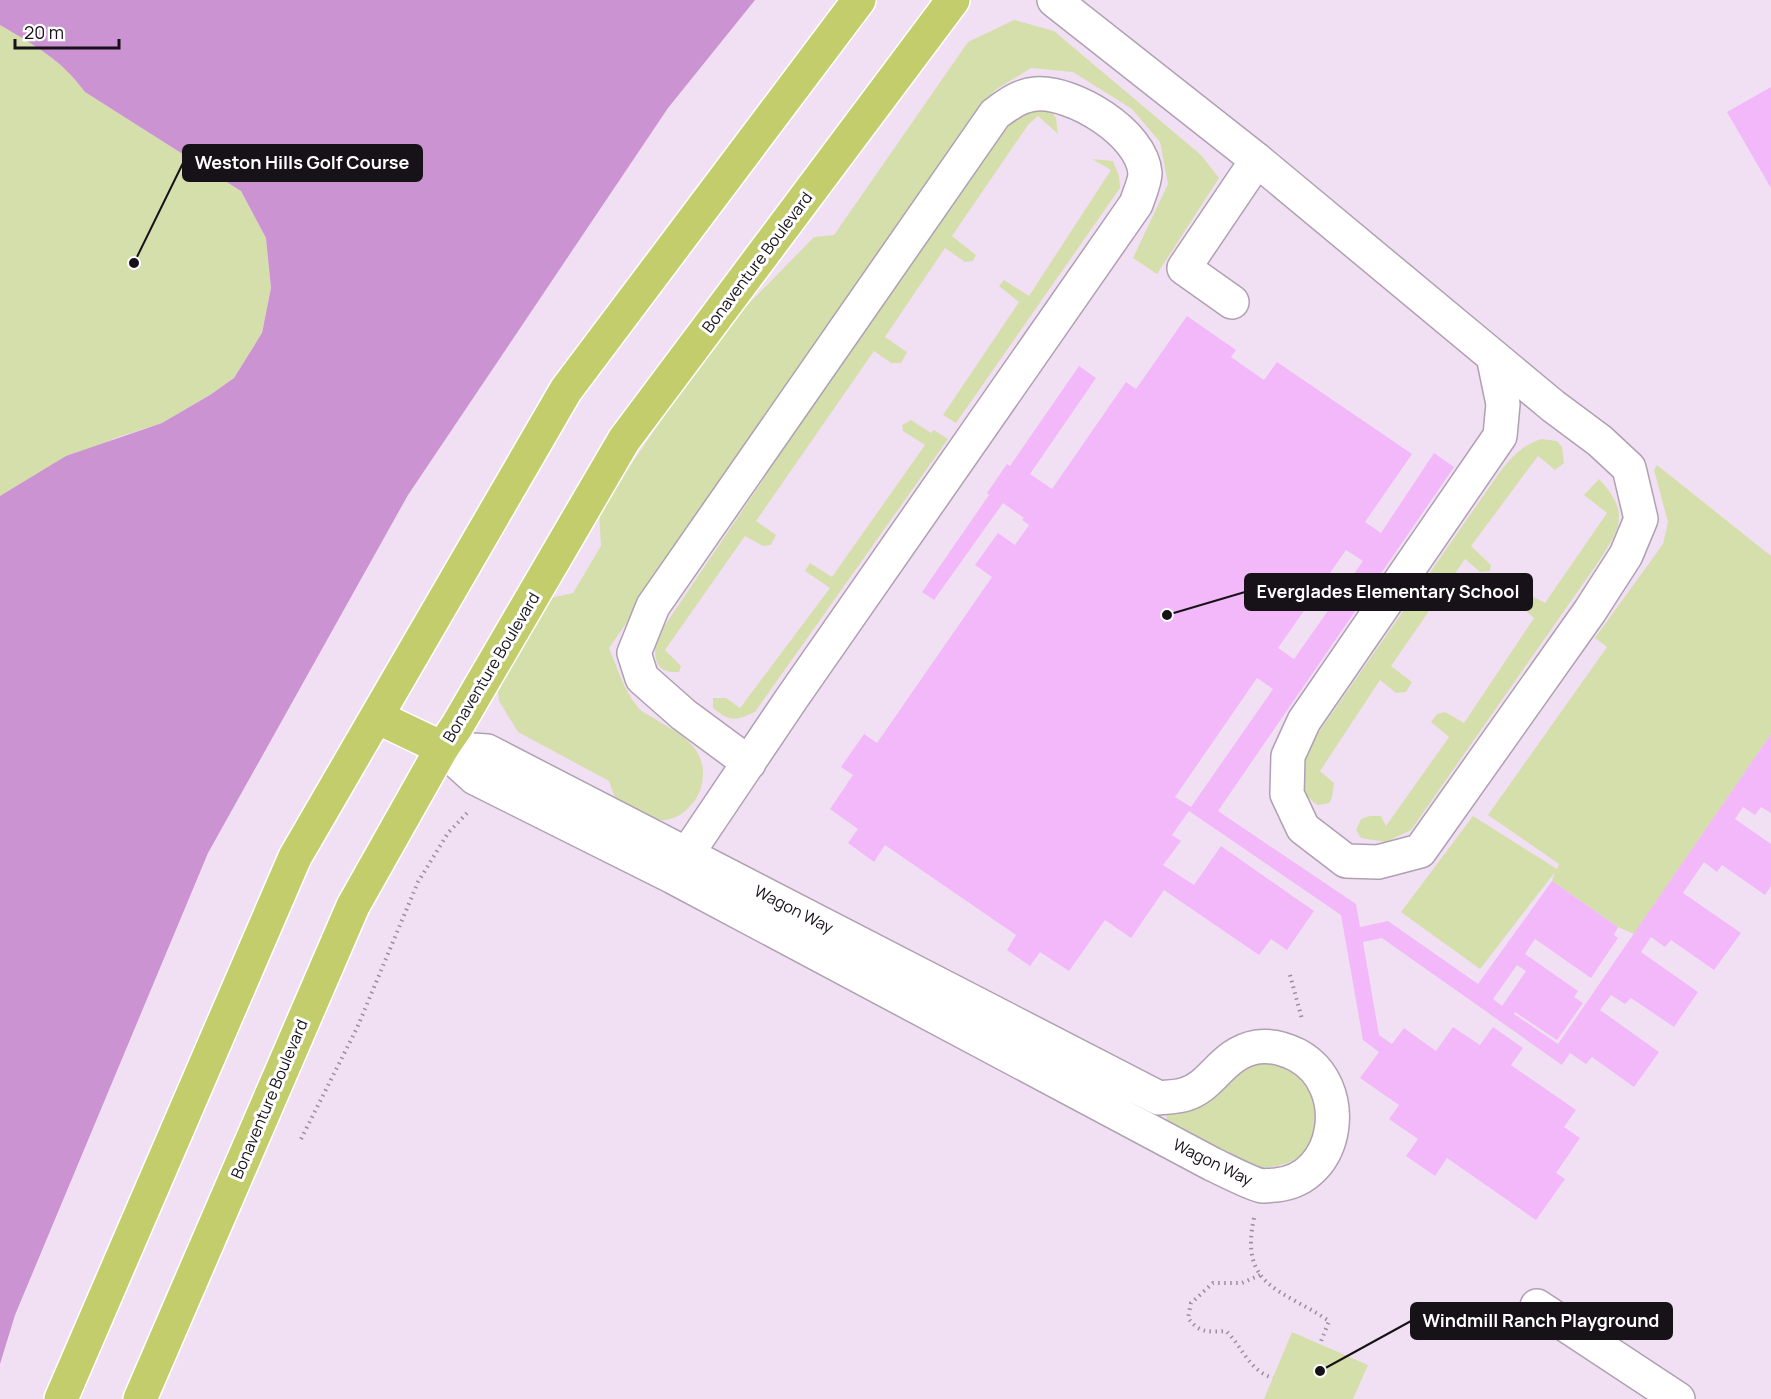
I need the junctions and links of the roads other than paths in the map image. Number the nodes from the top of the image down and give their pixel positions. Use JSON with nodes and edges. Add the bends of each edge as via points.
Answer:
{"nodes":[{"id":1,"x":859,"y":0,"type":"edge"},
{"id":2,"x":953,"y":0,"type":"edge"},
{"id":3,"x":1053,"y":0,"type":"edge"},
{"id":4,"x":1257,"y":160,"type":"junction"},
{"id":5,"x":1232,"y":302,"type":"dead end"},
{"id":6,"x":1493,"y":357,"type":"junction"},
{"id":7,"x":377,"y":717,"type":"junction"},
{"id":8,"x":442,"y":748,"type":"junction"},
{"id":9,"x":749,"y":763,"type":"junction"},
{"id":10,"x":687,"y":854,"type":"junction"},
{"id":11,"x":1537,"y":1306,"type":"dead end"},
{"id":12,"x":61,"y":1399,"type":"edge"},
{"id":13,"x":140,"y":1399,"type":"edge"},
{"id":14,"x":1678,"y":1399,"type":"edge"}],
"edges":[{"from":1,"to":7,"type":"main road","via":[[566,390]]},
{"from":2,"to":8,"type":"main road","name":"Bonaventure Boulevard","via":[[624,440]]},
{"from":3,"to":4,"type":"street"},
{"from":4,"to":5,"type":"street","via":[[1184,268]]},
{"from":4,"to":6,"type":"street"},
{"from":6,"to":6,"type":"street","via":[[1629,468],[1641,519],[1626,555],[1590,611],[1420,851],[1378,862],[1346,861],[1303,828],[1287,794],[1288,756],[1304,721],[1500,436],[1503,404]]},
{"from":7,"to":8,"type":"main road","name":"Wagon Way"},
{"from":7,"to":12,"type":"main road","via":[[295,857]]},
{"from":8,"to":10,"type":"street","name":"Wagon Way","via":[[487,751]]},
{"from":8,"to":10,"type":"street","name":"Wagon Way","via":[[475,778],[674,877],[1212,1164],[1263,1186],[1290,1184],[1312,1170],[1324,1152],[1333,1126],[1331,1099],[1323,1078],[1306,1060],[1285,1049],[1259,1046],[1238,1053],[1187,1094],[1159,1098]]},
{"from":8,"to":13,"type":"main road","name":"Bonaventure Boulevard","via":[[353,906]]},
{"from":9,"to":9,"type":"street","via":[[642,678],[634,653],[653,606],[995,114],[1012,101],[1036,93],[1068,98],[1112,123],[1138,149],[1145,174],[1136,204]]},
{"from":9,"to":10,"type":"street"},
{"from":11,"to":14,"type":"street"}]}
